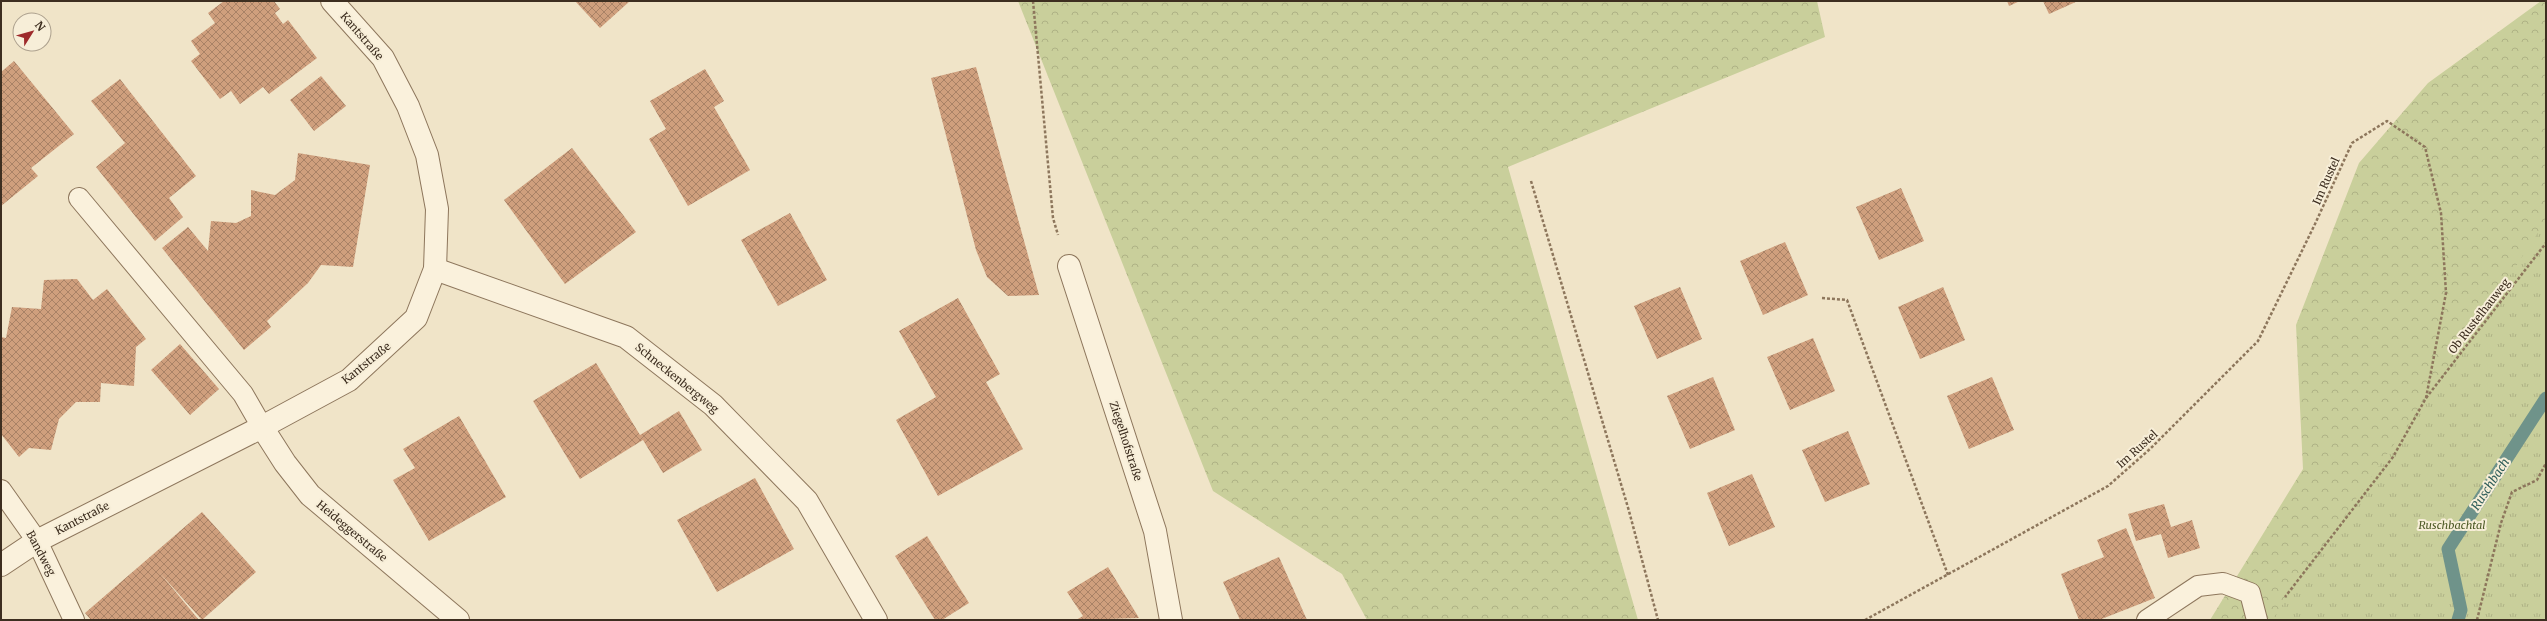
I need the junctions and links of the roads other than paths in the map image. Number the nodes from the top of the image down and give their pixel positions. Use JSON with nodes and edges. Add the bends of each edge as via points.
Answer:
{"nodes":[{"id":1,"x":332,"y":1,"type":"edge"},
{"id":2,"x":79,"y":198,"type":"dead end"},
{"id":3,"x":1069,"y":266,"type":"road end"},
{"id":4,"x":435,"y":269,"type":"junction"},
{"id":5,"x":262,"y":427,"type":"junction"},
{"id":6,"x":1,"y":490,"type":"edge"},
{"id":7,"x":37,"y":541,"type":"junction"},
{"id":8,"x":1,"y":565,"type":"edge"},
{"id":9,"x":74,"y":620,"type":"edge"},
{"id":10,"x":458,"y":620,"type":"edge"},
{"id":11,"x":876,"y":620,"type":"edge"},
{"id":12,"x":1171,"y":620,"type":"edge"},
{"id":13,"x":2147,"y":620,"type":"edge"},
{"id":14,"x":2257,"y":620,"type":"edge"}],
"edges":[{"from":1,"to":4,"type":"street","name":"Kantstraße","via":[[383,58],[411,113],[427,155],[437,209]]},
{"from":2,"to":5,"type":"lane","via":[[243,394]]},
{"from":3,"to":12,"type":"street","name":"Ziegelhofstraße","via":[[1155,531]]},
{"from":4,"to":5,"type":"street","name":"Kantstraße","via":[[416,318],[384,350],[349,380]]},
{"from":4,"to":11,"type":"street","name":"Schneckenbergweg","via":[[626,337],[713,405],[807,501]]},
{"from":5,"to":7,"type":"street","name":"Kantstraße"},
{"from":5,"to":10,"type":"street","name":"Heideggerstraße","via":[[310,495]]},
{"from":6,"to":7,"type":"lane","name":"Bandweg"},
{"from":7,"to":8,"type":"street","name":"Kantstraße"},
{"from":7,"to":9,"type":"lane","name":"Bandweg"},
{"from":13,"to":14,"type":"lane","via":[[2198,586],[2223,583],[2250,593]]}]}
